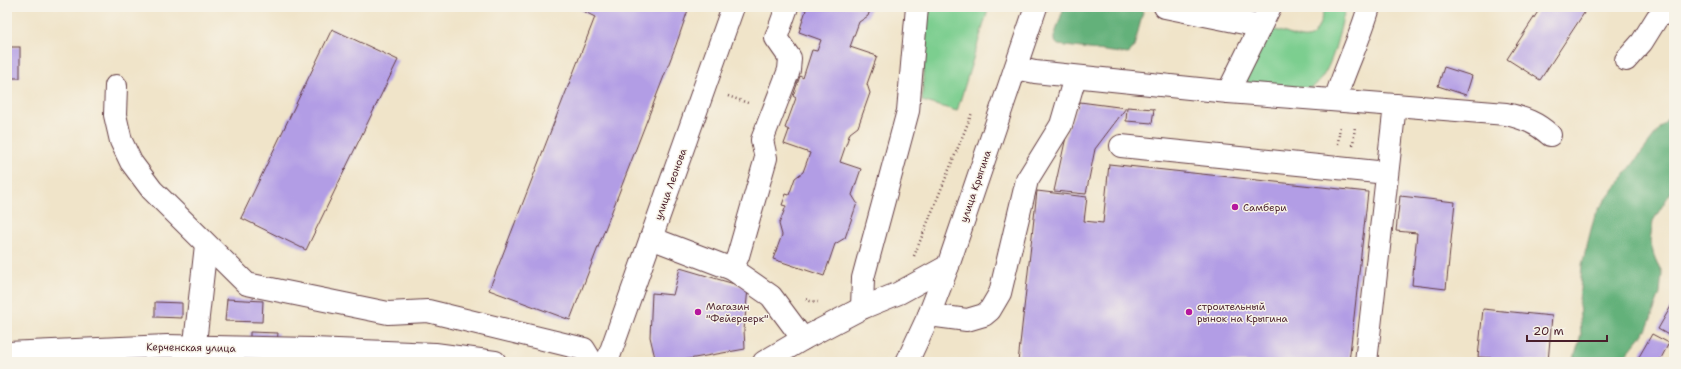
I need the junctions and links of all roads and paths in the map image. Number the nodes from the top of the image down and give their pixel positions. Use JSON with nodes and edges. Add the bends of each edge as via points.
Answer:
{"nodes":[{"id":1,"x":733,"y":7,"type":"edge"},
{"id":2,"x":787,"y":7,"type":"edge"},
{"id":3,"x":917,"y":7,"type":"edge"},
{"id":4,"x":1036,"y":7,"type":"edge"},
{"id":5,"x":1165,"y":7,"type":"edge"},
{"id":6,"x":1270,"y":7,"type":"edge"},
{"id":7,"x":1369,"y":7,"type":"edge"},
{"id":8,"x":1673,"y":7,"type":"edge"},
{"id":9,"x":1259,"y":26,"type":"junction"},
{"id":10,"x":1626,"y":60,"type":"dead end"},
{"id":11,"x":1016,"y":68,"type":"junction"},
{"id":12,"x":1075,"y":77,"type":"junction"},
{"id":13,"x":116,"y":86,"type":"dead end"},
{"id":14,"x":1228,"y":92,"type":"junction"},
{"id":15,"x":727,"y":96,"type":"dead end"},
{"id":16,"x":1335,"y":100,"type":"junction"},
{"id":17,"x":748,"y":103,"type":"dead end"},
{"id":18,"x":1395,"y":105,"type":"junction"},
{"id":19,"x":974,"y":108,"type":"dead end"},
{"id":20,"x":1353,"y":121,"type":"dead end"},
{"id":21,"x":1550,"y":135,"type":"dead end"},
{"id":22,"x":1121,"y":146,"type":"dead end"},
{"id":23,"x":1351,"y":170,"type":"junction"},
{"id":24,"x":1387,"y":173,"type":"junction"},
{"id":25,"x":651,"y":238,"type":"junction"},
{"id":26,"x":206,"y":245,"type":"junction"},
{"id":27,"x":948,"y":266,"type":"junction"},
{"id":28,"x":732,"y":269,"type":"junction"},
{"id":29,"x":899,"y":293,"type":"junction"},
{"id":30,"x":803,"y":297,"type":"dead end"},
{"id":31,"x":822,"y":301,"type":"dead end"},
{"id":32,"x":862,"y":308,"type":"junction"},
{"id":33,"x":929,"y":314,"type":"junction"},
{"id":34,"x":803,"y":339,"type":"junction"},
{"id":35,"x":7,"y":352,"type":"edge"},
{"id":36,"x":194,"y":354,"type":"edge"},
{"id":37,"x":495,"y":362,"type":"edge"},
{"id":38,"x":592,"y":362,"type":"edge"},
{"id":39,"x":607,"y":362,"type":"edge"},
{"id":40,"x":764,"y":362,"type":"edge"},
{"id":41,"x":907,"y":362,"type":"edge"},
{"id":42,"x":1366,"y":362,"type":"edge"}],
"edges":[{"from":1,"to":25,"type":"main road","name":"улица Леонова"},
{"from":2,"to":28,"type":"main road","via":[[776,38],[790,58],[789,70],[762,140],[766,158]]},
{"from":3,"to":32,"type":"main road","via":[[908,111],[863,278]]},
{"from":4,"to":11,"type":"main road","name":"улица Крыгина"},
{"from":5,"to":9,"type":"main road"},
{"from":6,"to":9,"type":"main road"},
{"from":7,"to":16,"type":"main road"},
{"from":8,"to":10,"type":"main road","via":[[1657,18],[1642,42]]},
{"from":9,"to":14,"type":"main road"},
{"from":11,"to":12,"type":"main road"},
{"from":11,"to":27,"type":"main road","name":"улица Крыгина"},
{"from":12,"to":14,"type":"main road"},
{"from":12,"to":33,"type":"main road","via":[[1061,125],[1026,180],[1000,293],[990,310],[984,315],[967,320]]},
{"from":13,"to":26,"type":"main road","via":[[115,115],[121,141],[130,162],[152,190]]},
{"from":14,"to":16,"type":"main road"},
{"from":15,"to":17,"type":"path"},
{"from":16,"to":18,"type":"main road"},
{"from":18,"to":21,"type":"main road","via":[[1506,114],[1539,125]]},
{"from":18,"to":24,"type":"main road"},
{"from":19,"to":29,"type":"path"},
{"from":20,"to":23,"type":"path","via":[[1355,126]]},
{"from":22,"to":23,"type":"main road"},
{"from":23,"to":24,"type":"main road"},
{"from":24,"to":42,"type":"main road"},
{"from":25,"to":28,"type":"main road"},
{"from":25,"to":39,"type":"main road","name":"улица Леонова"},
{"from":26,"to":36,"type":"main road"},
{"from":26,"to":38,"type":"main road","via":[[247,284],[388,313],[428,311],[584,349]]},
{"from":27,"to":29,"type":"main road"},
{"from":27,"to":33,"type":"main road","name":"улица Крыгина"},
{"from":28,"to":34,"type":"main road","via":[[771,296]]},
{"from":29,"to":32,"type":"main road"},
{"from":30,"to":31,"type":"path","via":[[810,301]]},
{"from":32,"to":34,"type":"main road"},
{"from":33,"to":41,"type":"main road","name":"улица Крыгина"},
{"from":34,"to":40,"type":"main road"},
{"from":35,"to":36,"type":"main road","name":"Керченская улица","via":[[167,346]]},
{"from":36,"to":37,"type":"main road","name":"Керченская улица","via":[[313,349],[428,354]]}]}
